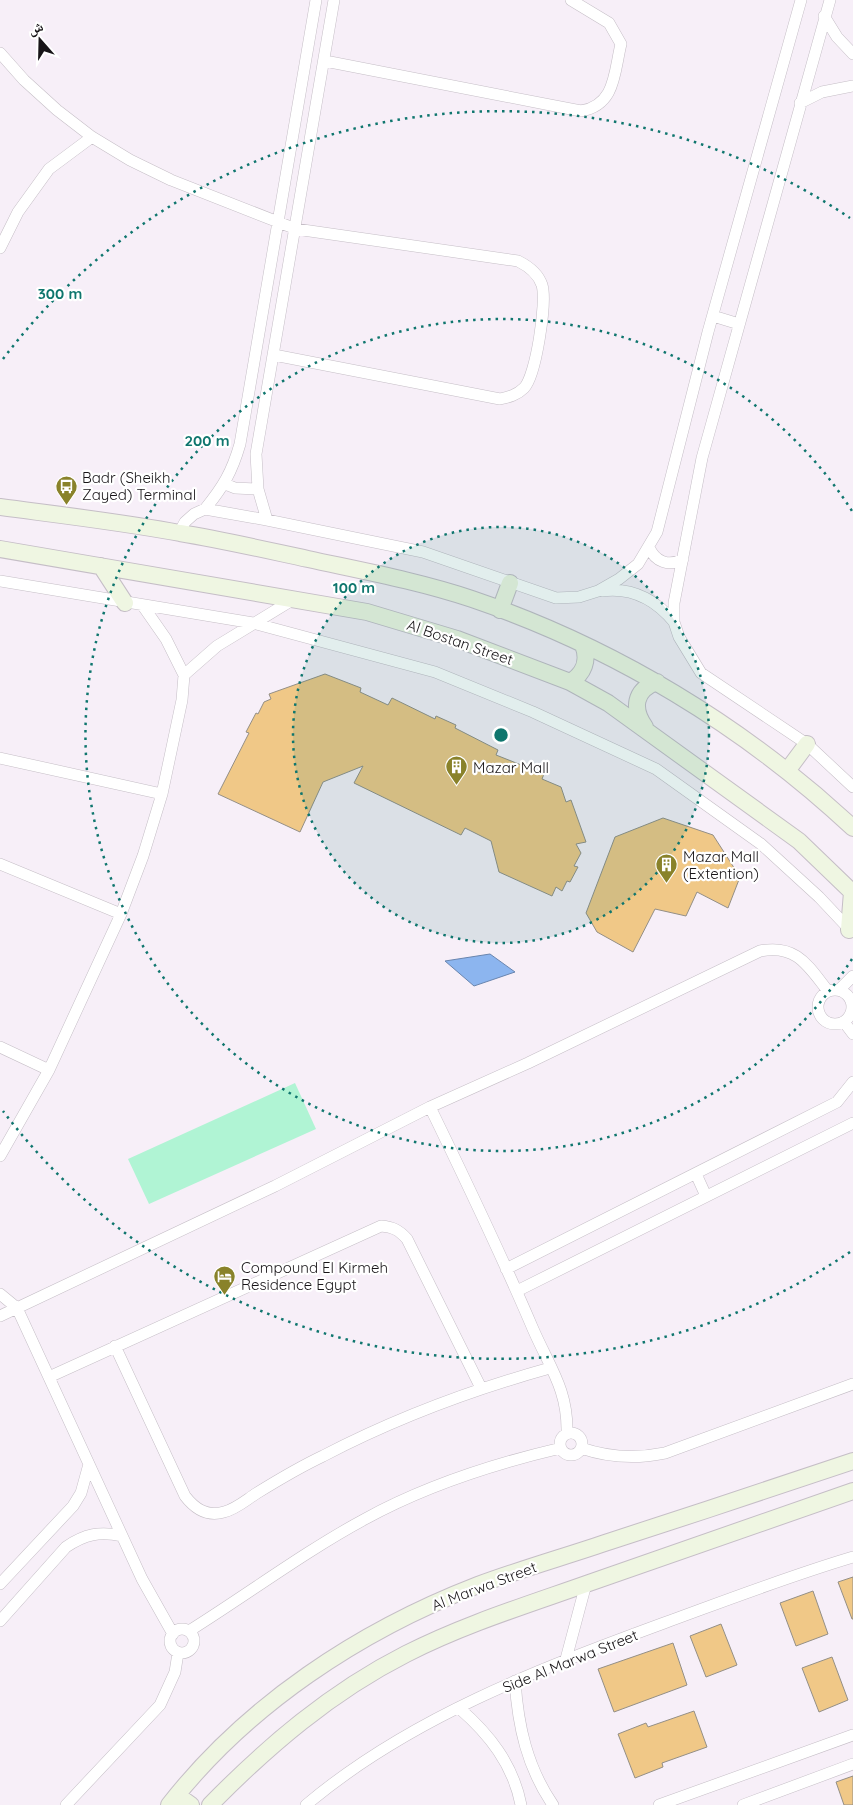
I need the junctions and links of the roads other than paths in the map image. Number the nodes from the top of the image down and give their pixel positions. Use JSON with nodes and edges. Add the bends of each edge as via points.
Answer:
{"nodes":[{"id":1,"x":316,"y":0,"type":"edge"},
{"id":2,"x":334,"y":0,"type":"edge"},
{"id":3,"x":571,"y":0,"type":"edge"},
{"id":4,"x":801,"y":0,"type":"edge"},
{"id":5,"x":830,"y":0,"type":"edge"},
{"id":6,"x":824,"y":16,"type":"junction"},
{"id":7,"x":0,"y":53,"type":"edge"},
{"id":8,"x":853,"y":54,"type":"edge"},
{"id":9,"x":325,"y":61,"type":"junction"},
{"id":10,"x":853,"y":86,"type":"edge"},
{"id":11,"x":800,"y":103,"type":"junction"},
{"id":12,"x":92,"y":137,"type":"junction"},
{"id":13,"x":278,"y":222,"type":"junction"},
{"id":14,"x":296,"y":228,"type":"junction"},
{"id":15,"x":0,"y":248,"type":"edge"},
{"id":16,"x":712,"y":316,"type":"junction"},
{"id":17,"x":739,"y":324,"type":"junction"},
{"id":18,"x":274,"y":355,"type":"junction"},
{"id":19,"x":225,"y":484,"type":"junction"},
{"id":20,"x":258,"y":489,"type":"junction"},
{"id":21,"x":0,"y":507,"type":"edge"},
{"id":22,"x":205,"y":509,"type":"junction"},
{"id":23,"x":267,"y":520,"type":"junction"},
{"id":24,"x":179,"y":533,"type":"junction"},
{"id":25,"x":0,"y":548,"type":"edge"},
{"id":26,"x":649,"y":548,"type":"junction"},
{"id":27,"x":683,"y":559,"type":"junction"},
{"id":28,"x":101,"y":566,"type":"junction"},
{"id":29,"x":0,"y":581,"type":"edge"},
{"id":30,"x":510,"y":583,"type":"junction"},
{"id":31,"x":598,"y":591,"type":"junction"},
{"id":32,"x":294,"y":599,"type":"junction"},
{"id":33,"x":125,"y":603,"type":"junction"},
{"id":34,"x":143,"y":606,"type":"junction"},
{"id":35,"x":500,"y":610,"type":"junction"},
{"id":36,"x":674,"y":622,"type":"junction"},
{"id":37,"x":253,"y":623,"type":"junction"},
{"id":38,"x":583,"y":645,"type":"junction"},
{"id":39,"x":184,"y":675,"type":"junction"},
{"id":40,"x":570,"y":682,"type":"junction"},
{"id":41,"x":657,"y":682,"type":"junction"},
{"id":42,"x":647,"y":731,"type":"junction"},
{"id":43,"x":807,"y":744,"type":"junction"},
{"id":44,"x":0,"y":758,"type":"edge"},
{"id":45,"x":787,"y":772,"type":"junction"},
{"id":46,"x":853,"y":787,"type":"edge"},
{"id":47,"x":162,"y":794,"type":"junction"},
{"id":48,"x":853,"y":828,"type":"edge"},
{"id":49,"x":0,"y":864,"type":"edge"},
{"id":50,"x":852,"y":893,"type":"edge"},
{"id":51,"x":120,"y":914,"type":"junction"},
{"id":52,"x":851,"y":932,"type":"edge"},
{"id":53,"x":853,"y":976,"type":"edge"},
{"id":54,"x":834,"y":991,"type":"junction"},
{"id":55,"x":850,"y":1017,"type":"edge"},
{"id":56,"x":853,"y":1034,"type":"edge"},
{"id":57,"x":0,"y":1047,"type":"edge"},
{"id":58,"x":49,"y":1070,"type":"junction"},
{"id":59,"x":853,"y":1082,"type":"edge"},
{"id":60,"x":430,"y":1107,"type":"junction"},
{"id":61,"x":853,"y":1123,"type":"edge"},
{"id":62,"x":0,"y":1156,"type":"edge"},
{"id":63,"x":696,"y":1174,"type":"junction"},
{"id":64,"x":706,"y":1196,"type":"junction"},
{"id":65,"x":506,"y":1269,"type":"junction"},
{"id":66,"x":517,"y":1291,"type":"junction"},
{"id":67,"x":0,"y":1294,"type":"edge"},
{"id":68,"x":17,"y":1308,"type":"junction"},
{"id":69,"x":0,"y":1316,"type":"edge"},
{"id":70,"x":115,"y":1346,"type":"junction"},
{"id":71,"x":550,"y":1368,"type":"junction"},
{"id":72,"x":49,"y":1377,"type":"junction"},
{"id":73,"x":853,"y":1384,"type":"edge"},
{"id":74,"x":481,"y":1388,"type":"junction"},
{"id":75,"x":567,"y":1433,"type":"junction"},
{"id":76,"x":561,"y":1448,"type":"junction"},
{"id":77,"x":581,"y":1448,"type":"junction"},
{"id":78,"x":853,"y":1462,"type":"edge"},
{"id":79,"x":89,"y":1464,"type":"junction"},
{"id":80,"x":853,"y":1491,"type":"edge"},
{"id":81,"x":122,"y":1536,"type":"junction"},
{"id":82,"x":853,"y":1557,"type":"edge"},
{"id":83,"x":0,"y":1584,"type":"edge"},
{"id":84,"x":586,"y":1584,"type":"junction"},
{"id":85,"x":0,"y":1621,"type":"edge"},
{"id":86,"x":189,"y":1632,"type":"junction"},
{"id":87,"x":173,"y":1634,"type":"junction"},
{"id":88,"x":178,"y":1652,"type":"junction"},
{"id":89,"x":566,"y":1659,"type":"junction"},
{"id":90,"x":516,"y":1681,"type":"junction"},
{"id":91,"x":459,"y":1708,"type":"junction"},
{"id":92,"x":853,"y":1736,"type":"edge"},
{"id":93,"x":853,"y":1764,"type":"edge"},
{"id":94,"x":173,"y":1800,"type":"edge"},
{"id":95,"x":66,"y":1805,"type":"edge"},
{"id":96,"x":191,"y":1805,"type":"edge"},
{"id":97,"x":210,"y":1805,"type":"edge"},
{"id":98,"x":306,"y":1805,"type":"edge"},
{"id":99,"x":520,"y":1805,"type":"edge"},
{"id":100,"x":553,"y":1805,"type":"edge"},
{"id":101,"x":659,"y":1805,"type":"edge"},
{"id":102,"x":743,"y":1805,"type":"edge"}],
"edges":[{"from":1,"to":13,"type":"street"},
{"from":2,"to":9,"type":"street"},
{"from":3,"to":9,"type":"street","via":[[609,23],[621,44],[609,95],[592,109],[581,111]]},
{"from":4,"to":16,"type":"street"},
{"from":5,"to":6,"type":"street"},
{"from":6,"to":8,"type":"street"},
{"from":6,"to":11,"type":"street"},
{"from":7,"to":12,"type":"street","via":[[56,110]]},
{"from":9,"to":14,"type":"street"},
{"from":10,"to":11,"type":"street","via":[[822,92]]},
{"from":11,"to":17,"type":"street"},
{"from":12,"to":13,"type":"street","via":[[171,180]]},
{"from":12,"to":15,"type":"street","via":[[49,169],[18,212]]},
{"from":13,"to":14,"type":"street"},
{"from":13,"to":19,"type":"street","via":[[240,444]]},
{"from":14,"to":18,"type":"street"},
{"from":14,"to":18,"type":"street","via":[[518,261],[528,266],[541,285],[544,299],[532,377],[513,396],[500,399]]},
{"from":16,"to":17,"type":"street"},
{"from":16,"to":26,"type":"street","via":[[657,532]]},
{"from":17,"to":27,"type":"street","via":[[702,458]]},
{"from":18,"to":20,"type":"street","via":[[256,454]]},
{"from":19,"to":20,"type":"street"},
{"from":19,"to":22,"type":"street"},
{"from":20,"to":23,"type":"street"},
{"from":21,"to":24,"type":"street"},
{"from":22,"to":23,"type":"street"},
{"from":22,"to":24,"type":"street","via":[[185,522]]},
{"from":23,"to":30,"type":"street","via":[[424,552]]},
{"from":24,"to":35,"type":"street","via":[[414,581]]},
{"from":25,"to":28,"type":"street","name":"Al Bostan Street"},
{"from":26,"to":27,"type":"street","via":[[655,558],[666,563]]},
{"from":26,"to":31,"type":"street","via":[[638,564]]},
{"from":27,"to":36,"type":"street","via":[[674,602]]},
{"from":28,"to":32,"type":"street","name":"Al Bostan Street"},
{"from":28,"to":33,"type":"street"},
{"from":29,"to":33,"type":"street"},
{"from":30,"to":31,"type":"street","via":[[556,598],[579,597]]},
{"from":30,"to":35,"type":"street"},
{"from":31,"to":36,"type":"street","via":[[627,590],[641,595],[659,606]]},
{"from":32,"to":37,"type":"street"},
{"from":32,"to":40,"type":"street","name":"Al Bostan Street","via":[[367,612],[448,636]]},
{"from":33,"to":34,"type":"street"},
{"from":34,"to":37,"type":"street"},
{"from":34,"to":39,"type":"street","via":[[166,639]]},
{"from":35,"to":38,"type":"street"},
{"from":36,"to":43,"type":"street","via":[[690,658],[701,673]]},
{"from":37,"to":39,"type":"street","via":[[217,646]]},
{"from":37,"to":52,"type":"street","via":[[435,672],[533,712],[656,769],[761,844]]},
{"from":38,"to":40,"type":"street","via":[[585,664],[580,675]]},
{"from":38,"to":41,"type":"street"},
{"from":39,"to":47,"type":"street","via":[[182,700]]},
{"from":40,"to":42,"type":"street","name":"Al Bostan Street","via":[[608,703]]},
{"from":41,"to":42,"type":"street","via":[[643,690],[636,703],[639,718]]},
{"from":41,"to":45,"type":"street","via":[[716,718]]},
{"from":42,"to":50,"type":"street","name":"Al Bostan Street","via":[[799,841]]},
{"from":43,"to":45,"type":"street"},
{"from":43,"to":46,"type":"street"},
{"from":44,"to":47,"type":"street"},
{"from":45,"to":48,"type":"street"},
{"from":47,"to":51,"type":"street","via":[[143,856]]},
{"from":49,"to":51,"type":"street"},
{"from":50,"to":52,"type":"street"},
{"from":51,"to":58,"type":"street"},
{"from":53,"to":54,"type":"street"},
{"from":54,"to":55,"type":"street","via":[[851,1000]]},
{"from":54,"to":55,"type":"street","via":[[818,1003],[822,1018],[830,1024]]},
{"from":54,"to":60,"type":"street","via":[[794,954],[783,950],[760,951]]},
{"from":55,"to":56,"type":"street"},
{"from":57,"to":58,"type":"street"},
{"from":58,"to":62,"type":"street"},
{"from":59,"to":63,"type":"street","via":[[836,1102]]},
{"from":60,"to":65,"type":"street"},
{"from":60,"to":68,"type":"street","via":[[275,1186]]},
{"from":61,"to":64,"type":"street"},
{"from":63,"to":64,"type":"street"},
{"from":63,"to":65,"type":"street"},
{"from":64,"to":66,"type":"street"},
{"from":65,"to":66,"type":"street"},
{"from":66,"to":71,"type":"street"},
{"from":67,"to":68,"type":"street"},
{"from":68,"to":69,"type":"street"},
{"from":68,"to":72,"type":"street"},
{"from":70,"to":72,"type":"street"},
{"from":70,"to":74,"type":"street","via":[[371,1229],[391,1227],[407,1238]]},
{"from":70,"to":74,"type":"street","via":[[185,1496],[192,1505],[212,1514],[233,1509],[353,1440]]},
{"from":71,"to":74,"type":"street"},
{"from":71,"to":75,"type":"street","via":[[565,1398]]},
{"from":72,"to":79,"type":"street"},
{"from":73,"to":77,"type":"street","via":[[650,1456],[615,1457]]},
{"from":75,"to":76,"type":"street","via":[[561,1439]]},
{"from":75,"to":77,"type":"street","via":[[579,1436]]},
{"from":76,"to":77,"type":"street","via":[[573,1454]]},
{"from":76,"to":86,"type":"street","via":[[475,1471],[393,1504],[316,1547]]},
{"from":78,"to":94,"type":"street","name":"Al Marwa Street","via":[[512,1573],[411,1614],[323,1665],[260,1711],[217,1751]]},
{"from":79,"to":81,"type":"street"},
{"from":79,"to":83,"type":"street","via":[[81,1493],[73,1506]]},
{"from":80,"to":84,"type":"street","name":"Al Marwa Street"},
{"from":81,"to":85,"type":"street","via":[[108,1532],[93,1533],[66,1546]]},
{"from":81,"to":87,"type":"street"},
{"from":82,"to":89,"type":"street","name":"Side Al Marwa Street","via":[[807,1570]]},
{"from":84,"to":89,"type":"street"},
{"from":84,"to":97,"type":"street","name":"Al Marwa Street","via":[[463,1627],[406,1654],[349,1687],[269,1747]]},
{"from":86,"to":87,"type":"street","via":[[178,1630]]},
{"from":86,"to":88,"type":"street","via":[[194,1644],[188,1651]]},
{"from":87,"to":88,"type":"street","via":[[170,1642]]},
{"from":88,"to":95,"type":"street","via":[[172,1680],[160,1704]]},
{"from":89,"to":90,"type":"street","name":"Side Al Marwa Street"},
{"from":90,"to":91,"type":"street","name":"Side Al Marwa Street"},
{"from":90,"to":100,"type":"street","via":[[517,1714],[524,1746]]},
{"from":91,"to":98,"type":"street","name":"Side Al Marwa Street","via":[[386,1748]]},
{"from":91,"to":99,"type":"street","via":[[482,1728],[498,1749],[510,1772]]},
{"from":92,"to":101,"type":"street"},
{"from":93,"to":102,"type":"street"},
{"from":94,"to":96,"type":"street"}]}
